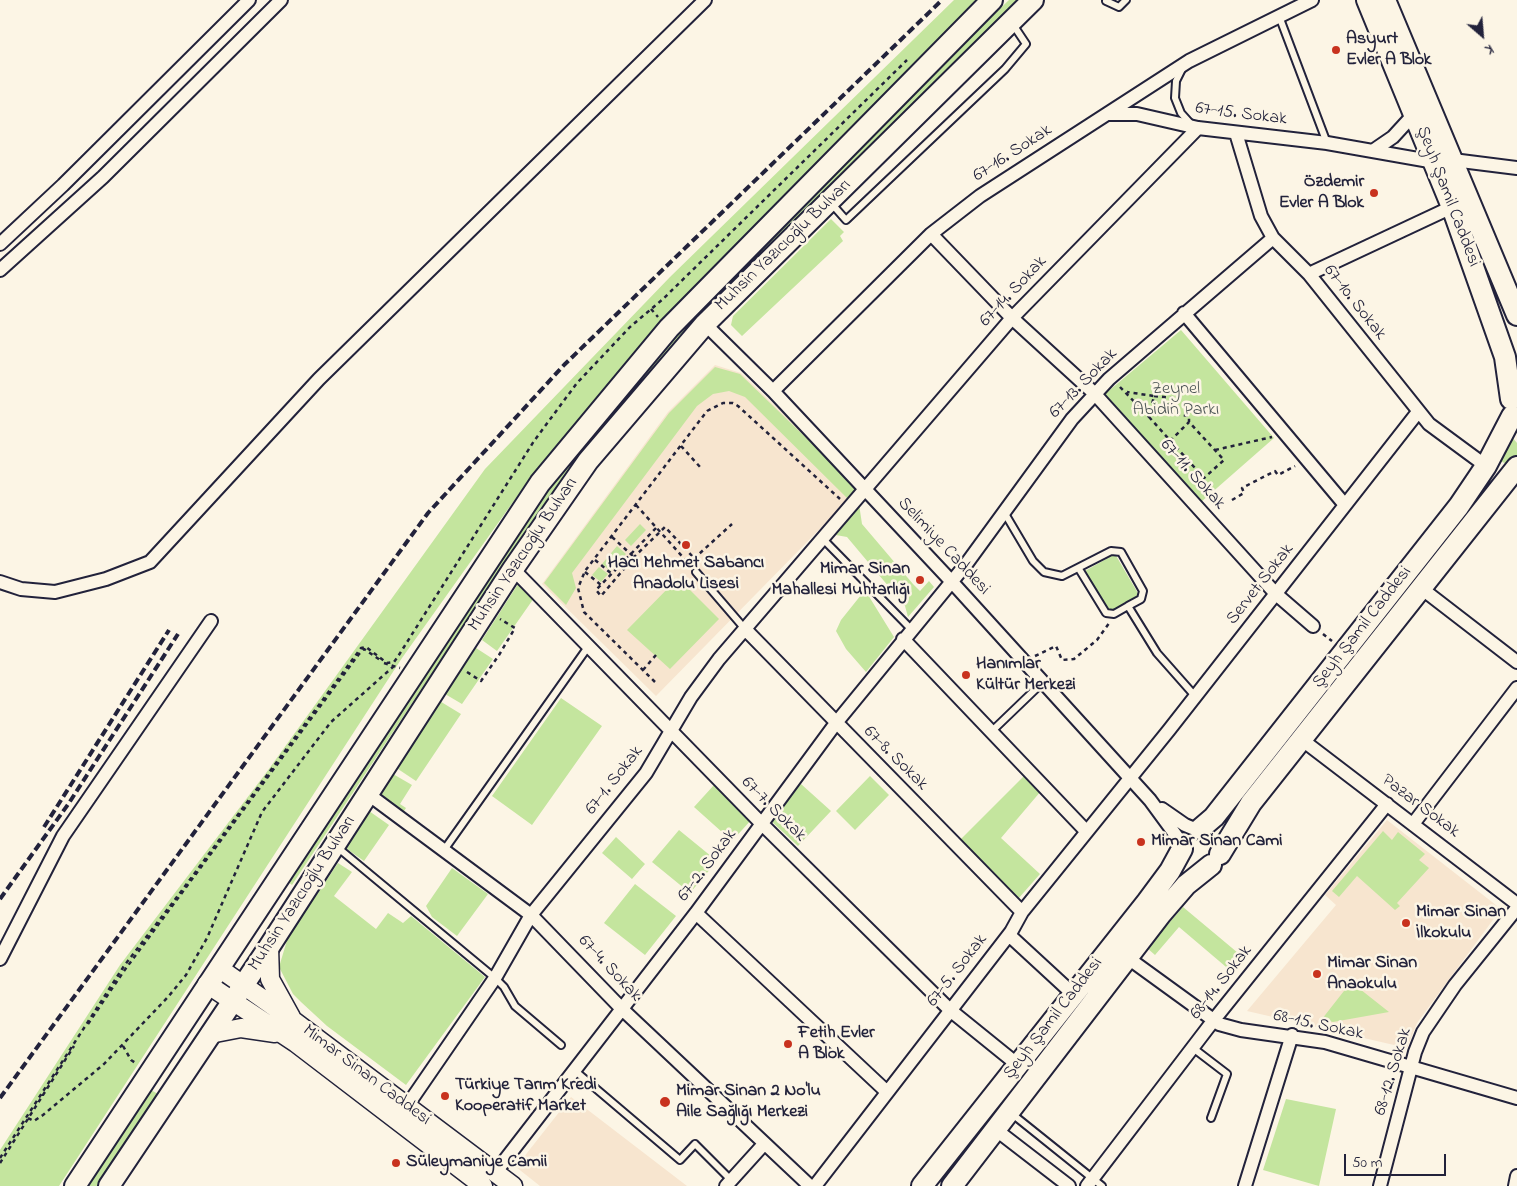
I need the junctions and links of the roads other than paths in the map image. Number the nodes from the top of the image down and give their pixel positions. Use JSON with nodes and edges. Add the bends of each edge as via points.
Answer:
{"nodes":[{"id":1,"x":249,"y":0,"type":"edge"},
{"id":2,"x":281,"y":0,"type":"edge"},
{"id":3,"x":705,"y":0,"type":"edge"},
{"id":4,"x":992,"y":0,"type":"edge"},
{"id":5,"x":1034,"y":0,"type":"edge"},
{"id":6,"x":1105,"y":0,"type":"edge"},
{"id":7,"x":1126,"y":0,"type":"edge"},
{"id":8,"x":1312,"y":0,"type":"edge"},
{"id":9,"x":1359,"y":0,"type":"edge"},
{"id":10,"x":1367,"y":0,"type":"edge"},
{"id":11,"x":1385,"y":0,"type":"edge"},
{"id":12,"x":1397,"y":0,"type":"edge"},
{"id":13,"x":1279,"y":16,"type":"junction"},
{"id":14,"x":1012,"y":22,"type":"junction"},
{"id":15,"x":1189,"y":61,"type":"junction"},
{"id":16,"x":1416,"y":102,"type":"junction"},
{"id":17,"x":1104,"y":114,"type":"junction"},
{"id":18,"x":1198,"y":128,"type":"junction"},
{"id":19,"x":1236,"y":133,"type":"junction"},
{"id":20,"x":1327,"y":143,"type":"junction"},
{"id":21,"x":1374,"y":150,"type":"junction"},
{"id":22,"x":1444,"y":161,"type":"junction"},
{"id":23,"x":1517,"y":168,"type":"edge"},
{"id":24,"x":830,"y":202,"type":"junction"},
{"id":25,"x":1452,"y":207,"type":"junction"},
{"id":26,"x":931,"y":234,"type":"junction"},
{"id":27,"x":1272,"y":238,"type":"junction"},
{"id":28,"x":0,"y":244,"type":"edge"},
{"id":29,"x":0,"y":270,"type":"edge"},
{"id":30,"x":1309,"y":274,"type":"junction"},
{"id":31,"x":1184,"y":313,"type":"junction"},
{"id":32,"x":1517,"y":315,"type":"edge"},
{"id":33,"x":1012,"y":318,"type":"junction"},
{"id":34,"x":705,"y":324,"type":"junction"},
{"id":35,"x":774,"y":391,"type":"junction"},
{"id":36,"x":1094,"y":393,"type":"junction"},
{"id":37,"x":1514,"y":407,"type":"edge"},
{"id":38,"x":1418,"y":412,"type":"junction"},
{"id":39,"x":1486,"y":466,"type":"junction"},
{"id":40,"x":1517,"y":467,"type":"edge"},
{"id":41,"x":865,"y":488,"type":"junction"},
{"id":42,"x":1346,"y":505,"type":"junction"},
{"id":43,"x":1004,"y":512,"type":"junction"},
{"id":44,"x":822,"y":538,"type":"junction"},
{"id":45,"x":513,"y":569,"type":"junction"},
{"id":46,"x":1079,"y":569,"type":"junction"},
{"id":47,"x":696,"y":572,"type":"road end"},
{"id":48,"x":0,"y":582,"type":"edge"},
{"id":49,"x":952,"y":582,"type":"junction"},
{"id":50,"x":1420,"y":588,"type":"junction"},
{"id":51,"x":1276,"y":594,"type":"junction"},
{"id":52,"x":1128,"y":606,"type":"junction"},
{"id":53,"x":211,"y":621,"type":"dead end"},
{"id":54,"x":1312,"y":626,"type":"road end"},
{"id":55,"x":745,"y":629,"type":"junction"},
{"id":56,"x":911,"y":629,"type":"junction"},
{"id":57,"x":903,"y":639,"type":"junction"},
{"id":58,"x":588,"y":647,"type":"junction"},
{"id":59,"x":1517,"y":662,"type":"edge"},
{"id":60,"x":1043,"y":682,"type":"junction"},
{"id":61,"x":1517,"y":688,"type":"edge"},
{"id":62,"x":1195,"y":696,"type":"junction"},
{"id":63,"x":836,"y":723,"type":"junction"},
{"id":64,"x":672,"y":732,"type":"junction"},
{"id":65,"x":991,"y":732,"type":"junction"},
{"id":66,"x":1301,"y":739,"type":"junction"},
{"id":67,"x":1130,"y":779,"type":"junction"},
{"id":68,"x":368,"y":794,"type":"junction"},
{"id":69,"x":1150,"y":800,"type":"junction"},
{"id":70,"x":1387,"y":804,"type":"junction"},
{"id":71,"x":762,"y":824,"type":"junction"},
{"id":72,"x":1413,"y":824,"type":"junction"},
{"id":73,"x":1199,"y":830,"type":"junction"},
{"id":74,"x":1086,"y":831,"type":"junction"},
{"id":75,"x":335,"y":846,"type":"junction"},
{"id":76,"x":1183,"y":847,"type":"junction"},
{"id":77,"x":444,"y":850,"type":"junction"},
{"id":78,"x":1216,"y":859,"type":"junction"},
{"id":79,"x":1517,"y":904,"type":"edge"},
{"id":80,"x":1517,"y":908,"type":"edge"},
{"id":81,"x":1022,"y":912,"type":"junction"},
{"id":82,"x":696,"y":913,"type":"junction"},
{"id":83,"x":531,"y":915,"type":"junction"},
{"id":84,"x":1009,"y":935,"type":"junction"},
{"id":85,"x":269,"y":947,"type":"junction"},
{"id":86,"x":1128,"y":958,"type":"junction"},
{"id":87,"x":0,"y":959,"type":"edge"},
{"id":88,"x":213,"y":976,"type":"junction"},
{"id":89,"x":495,"y":978,"type":"junction"},
{"id":90,"x":243,"y":985,"type":"junction"},
{"id":91,"x":1073,"y":994,"type":"junction"},
{"id":92,"x":231,"y":1002,"type":"junction"},
{"id":93,"x":622,"y":1010,"type":"junction"},
{"id":94,"x":950,"y":1010,"type":"junction"},
{"id":95,"x":1213,"y":1021,"type":"junction"},
{"id":96,"x":288,"y":1028,"type":"junction"},
{"id":97,"x":210,"y":1034,"type":"junction"},
{"id":98,"x":1292,"y":1035,"type":"junction"},
{"id":99,"x":562,"y":1045,"type":"dead end"},
{"id":100,"x":1193,"y":1048,"type":"junction"},
{"id":101,"x":1018,"y":1065,"type":"junction"},
{"id":102,"x":1411,"y":1068,"type":"junction"},
{"id":103,"x":574,"y":1070,"type":"junction"},
{"id":104,"x":887,"y":1092,"type":"junction"},
{"id":105,"x":1517,"y":1098,"type":"edge"},
{"id":106,"x":407,"y":1106,"type":"junction"},
{"id":107,"x":1008,"y":1111,"type":"junction"},
{"id":108,"x":1211,"y":1118,"type":"dead end"},
{"id":109,"x":994,"y":1129,"type":"junction"},
{"id":110,"x":764,"y":1144,"type":"junction"},
{"id":111,"x":1517,"y":1176,"type":"edge"},
{"id":112,"x":489,"y":1179,"type":"edge"},
{"id":113,"x":729,"y":1183,"type":"edge"},
{"id":114,"x":1094,"y":1184,"type":"edge"},
{"id":115,"x":75,"y":1186,"type":"edge"},
{"id":116,"x":108,"y":1186,"type":"edge"},
{"id":117,"x":513,"y":1186,"type":"edge"},
{"id":118,"x":810,"y":1186,"type":"edge"},
{"id":119,"x":815,"y":1186,"type":"edge"},
{"id":120,"x":922,"y":1186,"type":"edge"},
{"id":121,"x":952,"y":1186,"type":"edge"},
{"id":122,"x":1069,"y":1186,"type":"edge"},
{"id":123,"x":1245,"y":1186,"type":"edge"},
{"id":124,"x":1380,"y":1186,"type":"edge"},
{"id":125,"x":1515,"y":1186,"type":"edge"}],
"edges":[{"from":1,"to":28,"type":"street"},
{"from":2,"to":29,"type":"street","via":[[103,177]]},
{"from":3,"to":48,"type":"street","via":[[352,346],[150,562],[106,579],[55,592],[21,589]]},
{"from":4,"to":88,"type":"main road","name":"Muhsin Yazıcıoğlu Bulvarı","via":[[669,328],[540,482],[403,671]]},
{"from":5,"to":14,"type":"main road","name":"Muhsin Yazıcıoğlu Bulvarı"},
{"from":6,"to":7,"type":"lane","via":[[1119,7]]},
{"from":8,"to":13,"type":"street","name":"67-16. Sokak"},
{"from":9,"to":16,"type":"main road","via":[[1387,65]]},
{"from":10,"to":16,"type":"main road","name":"Şeyh Şamil Caddesi"},
{"from":11,"to":16,"type":"main road","name":"Şeyh Şamil Caddesi"},
{"from":12,"to":16,"type":"main road","via":[[1415,46]]},
{"from":13,"to":15,"type":"street","name":"67-16. Sokak"},
{"from":13,"to":20,"type":"lane"},
{"from":14,"to":24,"type":"main road","name":"Muhsin Yazıcıoğlu Bulvarı"},
{"from":14,"to":24,"type":"lane","via":[[1026,44],[1005,69],[846,220]]},
{"from":15,"to":17,"type":"street","name":"67-16. Sokak"},
{"from":15,"to":18,"type":"lane","via":[[1179,74],[1175,98],[1181,112]]},
{"from":16,"to":21,"type":"street","via":[[1393,137]]},
{"from":16,"to":22,"type":"main road","name":"Şeyh Şamil Caddesi"},
{"from":17,"to":18,"type":"street","name":"67-15. Sokak","via":[[1137,114]]},
{"from":17,"to":26,"type":"street","name":"67-16. Sokak","via":[[980,196]]},
{"from":18,"to":19,"type":"street","name":"67-15. Sokak"},
{"from":18,"to":33,"type":"street","name":"67-14. Sokak"},
{"from":19,"to":20,"type":"street","name":"67-15. Sokak"},
{"from":19,"to":27,"type":"street","name":"67-10. Sokak","via":[[1261,216]]},
{"from":20,"to":21,"type":"street","name":"67-15. Sokak"},
{"from":21,"to":22,"type":"street","name":"67-15. Sokak"},
{"from":22,"to":23,"type":"street","name":"67-15. Sokak"},
{"from":22,"to":25,"type":"main road","name":"Şeyh Şamil Caddesi"},
{"from":22,"to":32,"type":"main road","name":"Şeyh Şamil Caddesi"},
{"from":24,"to":34,"type":"main road","name":"Muhsin Yazıcıoğlu Bulvarı"},
{"from":25,"to":30,"type":"street"},
{"from":25,"to":37,"type":"main road","name":"Şeyh Şamil Caddesi","via":[[1505,357]]},
{"from":26,"to":33,"type":"street","name":"67-11. Sokak"},
{"from":26,"to":35,"type":"street","name":"67-16. Sokak"},
{"from":27,"to":30,"type":"street","name":"67-10. Sokak"},
{"from":27,"to":31,"type":"street","name":"67-13. Sokak"},
{"from":30,"to":38,"type":"street","name":"67-10. Sokak"},
{"from":31,"to":36,"type":"street","name":"67-13. Sokak"},
{"from":31,"to":42,"type":"street"},
{"from":33,"to":36,"type":"street","name":"67-11. Sokak"},
{"from":33,"to":41,"type":"street","name":"67-14. Sokak"},
{"from":34,"to":35,"type":"street","name":"Selimiye Caddesi"},
{"from":34,"to":45,"type":"main road","name":"Muhsin Yazıcıoğlu Bulvarı","via":[[588,461]]},
{"from":35,"to":41,"type":"street","name":"Selimiye Caddesi"},
{"from":36,"to":43,"type":"street","name":"67-13. Sokak"},
{"from":36,"to":51,"type":"street","name":"67-11. Sokak"},
{"from":37,"to":39,"type":"main road","name":"Şeyh Şamil Caddesi"},
{"from":38,"to":39,"type":"street","name":"67-10. Sokak","via":[[1439,433]]},
{"from":38,"to":42,"type":"street","name":"Servet Sokak"},
{"from":39,"to":73,"type":"main road","name":"Şeyh Şamil Caddesi","via":[[1459,506],[1345,652],[1214,817]]},
{"from":40,"to":50,"type":"main road","name":"Şeyh Şamil Caddesi"},
{"from":41,"to":44,"type":"street","name":"67-1. Sokak"},
{"from":41,"to":49,"type":"street","name":"Selimiye Caddesi"},
{"from":42,"to":51,"type":"street","name":"Servet Sokak"},
{"from":43,"to":46,"type":"lane","via":[[1040,570],[1062,576]]},
{"from":43,"to":49,"type":"street","name":"67-13. Sokak"},
{"from":44,"to":55,"type":"street","name":"67-1. Sokak"},
{"from":44,"to":56,"type":"lane"},
{"from":45,"to":58,"type":"street","name":"67-7. Sokak"},
{"from":45,"to":68,"type":"main road","name":"Muhsin Yazıcıoğlu Bulvarı"},
{"from":46,"to":52,"type":"lane","via":[[1106,613],[1114,614]]},
{"from":46,"to":52,"type":"lane","via":[[1112,550],[1121,552],[1143,591],[1141,598]]},
{"from":47,"to":55,"type":"lane"},
{"from":49,"to":56,"type":"street","name":"67-2. Sokak"},
{"from":49,"to":60,"type":"street","name":"Selimiye Caddesi"},
{"from":50,"to":59,"type":"street"},
{"from":50,"to":66,"type":"main road","name":"Şeyh Şamil Caddesi"},
{"from":51,"to":54,"type":"street","name":"67-11. Sokak"},
{"from":51,"to":62,"type":"street","name":"Servet Sokak"},
{"from":52,"to":62,"type":"lane","via":[[1157,653]]},
{"from":53,"to":87,"type":"street","via":[[63,836]]},
{"from":55,"to":63,"type":"street","name":"67-8. Sokak"},
{"from":55,"to":64,"type":"street","name":"67-1. Sokak","via":[[691,697]]},
{"from":56,"to":57,"type":"street","name":"67-2. Sokak"},
{"from":57,"to":63,"type":"street","name":"67-2. Sokak"},
{"from":57,"to":65,"type":"street"},
{"from":58,"to":64,"type":"street","name":"67-7. Sokak"},
{"from":58,"to":77,"type":"lane"},
{"from":60,"to":65,"type":"lane"},
{"from":60,"to":67,"type":"street","name":"Selimiye Caddesi"},
{"from":61,"to":72,"type":"street"},
{"from":62,"to":67,"type":"street","name":"Servet Sokak"},
{"from":63,"to":71,"type":"street","name":"67-2. Sokak"},
{"from":63,"to":81,"type":"street","name":"67-8. Sokak"},
{"from":64,"to":71,"type":"street","name":"67-7. Sokak"},
{"from":64,"to":83,"type":"street","name":"67-1. Sokak","via":[[646,773]]},
{"from":65,"to":74,"type":"street"},
{"from":66,"to":70,"type":"street","name":"Pazar Sokak"},
{"from":66,"to":78,"type":"main road","name":"Şeyh Şamil Caddesi","via":[[1251,803]]},
{"from":67,"to":69,"type":"street","name":"Selimiye Caddesi"},
{"from":67,"to":74,"type":"street","name":"67-5. Sokak"},
{"from":68,"to":75,"type":"main road","name":"Muhsin Yazıcıoğlu Bulvarı"},
{"from":68,"to":77,"type":"street","name":"67-4. Sokak"},
{"from":69,"to":73,"type":"street","name":"Selimiye Caddesi","via":[[1174,818]]},
{"from":69,"to":76,"type":"street","name":"Selimiye Caddesi"},
{"from":70,"to":72,"type":"street","name":"Pazar Sokak"},
{"from":70,"to":95,"type":"street","name":"68-14. Sokak"},
{"from":71,"to":82,"type":"street","name":"67-2. Sokak"},
{"from":71,"to":94,"type":"street","name":"67-7. Sokak"},
{"from":72,"to":79,"type":"street","name":"Pazar Sokak"},
{"from":73,"to":76,"type":"main road","via":[[1189,834]]},
{"from":73,"to":78,"type":"main road","via":[[1210,831],[1217,838],[1221,848]]},
{"from":74,"to":81,"type":"street","name":"67-5. Sokak"},
{"from":75,"to":85,"type":"main road","name":"Muhsin Yazıcıoğlu Bulvarı"},
{"from":75,"to":89,"type":"lane"},
{"from":76,"to":78,"type":"main road","via":[[1185,858],[1192,865],[1202,868]]},
{"from":76,"to":91,"type":"main road","name":"Şeyh Şamil Caddesi","via":[[1170,872]]},
{"from":77,"to":83,"type":"street","name":"67-4. Sokak"},
{"from":78,"to":86,"type":"main road","name":"Şeyh Şamil Caddesi","via":[[1181,890]]},
{"from":80,"to":102,"type":"street","name":"68-12. Sokak","via":[[1429,1020]]},
{"from":81,"to":84,"type":"street","name":"67-5. Sokak"},
{"from":82,"to":93,"type":"street","name":"67-2. Sokak"},
{"from":82,"to":104,"type":"street"},
{"from":83,"to":89,"type":"street","name":"67-1. Sokak"},
{"from":83,"to":93,"type":"street","name":"67-4. Sokak"},
{"from":84,"to":91,"type":"street"},
{"from":84,"to":94,"type":"street","name":"67-5. Sokak"},
{"from":85,"to":90,"type":"main road","name":"Muhsin Yazıcıoğlu Bulvarı"},
{"from":85,"to":96,"type":"street","via":[[270,979]]},
{"from":86,"to":95,"type":"street","name":"68-15. Sokak"},
{"from":86,"to":107,"type":"main road","name":"Şeyh Şamil Caddesi"},
{"from":88,"to":90,"type":"street","name":"Mimar Sinan Caddesi"},
{"from":88,"to":92,"type":"street","name":"Mimar Sinan Caddesi"},
{"from":88,"to":115,"type":"main road","name":"Muhsin Yazıcıoğlu Bulvarı"},
{"from":89,"to":99,"type":"lane","via":[[514,1006]]},
{"from":89,"to":106,"type":"street","name":"67-1. Sokak"},
{"from":90,"to":92,"type":"main road","name":"Muhsin Yazıcıoğlu Bulvarı"},
{"from":90,"to":96,"type":"street","name":"Mimar Sinan Caddesi"},
{"from":91,"to":101,"type":"main road","name":"Şeyh Şamil Caddesi"},
{"from":92,"to":96,"type":"street","name":"Mimar Sinan Caddesi"},
{"from":92,"to":97,"type":"main road","name":"Muhsin Yazıcıoğlu Bulvarı"},
{"from":93,"to":103,"type":"street","name":"67-2. Sokak"},
{"from":93,"to":110,"type":"street","name":"67-4. Sokak"},
{"from":94,"to":101,"type":"street","name":"67-7. Sokak"},
{"from":94,"to":104,"type":"street","name":"67-5. Sokak"},
{"from":95,"to":98,"type":"street","name":"68-15. Sokak","via":[[1229,1027]]},
{"from":95,"to":100,"type":"street","name":"68-14. Sokak"},
{"from":96,"to":97,"type":"street","via":[[241,1028]]},
{"from":96,"to":106,"type":"street","name":"Mimar Sinan Caddesi"},
{"from":96,"to":112,"type":"street","name":"Mimar Sinan Caddesi"},
{"from":97,"to":116,"type":"main road","name":"Muhsin Yazıcıoğlu Bulvarı"},
{"from":98,"to":102,"type":"street","name":"68-15. Sokak"},
{"from":98,"to":123,"type":"street"},
{"from":100,"to":108,"type":"lane","via":[[1227,1074]]},
{"from":100,"to":114,"type":"street","name":"68-14. Sokak"},
{"from":101,"to":120,"type":"main road","name":"Şeyh Şamil Caddesi"},
{"from":102,"to":105,"type":"street","name":"68-15. Sokak"},
{"from":102,"to":124,"type":"street","name":"68-12. Sokak"},
{"from":103,"to":112,"type":"street","name":"67-2. Sokak"},
{"from":103,"to":113,"type":"lane","via":[[680,1160],[695,1144]]},
{"from":104,"to":119,"type":"street","name":"67-5. Sokak"},
{"from":106,"to":112,"type":"street","name":"Mimar Sinan Caddesi"},
{"from":107,"to":109,"type":"main road","name":"Şeyh Şamil Caddesi"},
{"from":107,"to":114,"type":"lane"},
{"from":109,"to":121,"type":"main road","name":"Şeyh Şamil Caddesi"},
{"from":109,"to":122,"type":"street"},
{"from":110,"to":113,"type":"street"},
{"from":110,"to":118,"type":"street","name":"67-4. Sokak"},
{"from":111,"to":125,"type":"street"},
{"from":112,"to":117,"type":"street","name":"Mimar Sinan Caddesi"}]}
